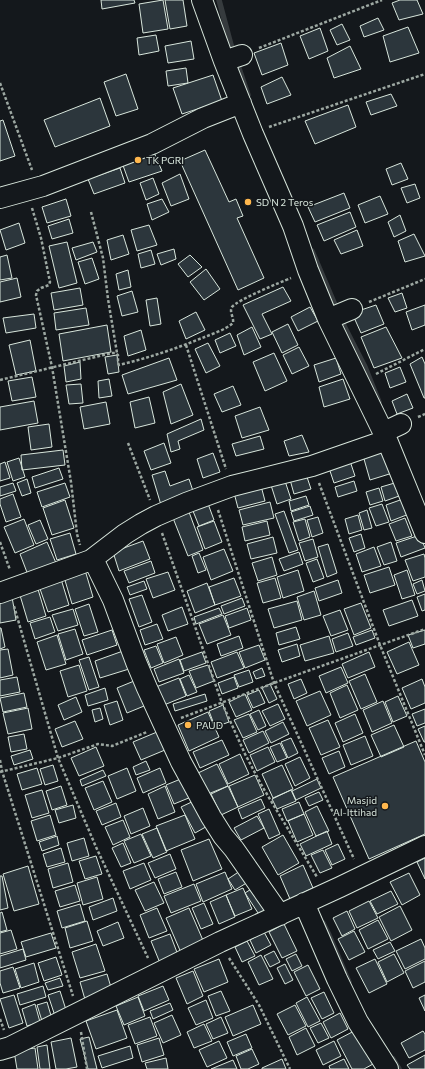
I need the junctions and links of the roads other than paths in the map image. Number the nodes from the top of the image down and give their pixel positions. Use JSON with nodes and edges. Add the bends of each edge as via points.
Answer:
{"nodes":[{"id":1,"x":202,"y":0,"type":"edge"},
{"id":2,"x":241,"y":103,"type":"junction"},
{"id":3,"x":0,"y":198,"type":"edge"},
{"id":4,"x":390,"y":432,"type":"junction"},
{"id":5,"x":424,"y":526,"type":"edge"},
{"id":6,"x":94,"y":557,"type":"junction"},
{"id":7,"x":11,"y":589,"type":"edge"},
{"id":8,"x":425,"y":846,"type":"edge"},
{"id":9,"x":314,"y":899,"type":"junction"},
{"id":10,"x":280,"y":914,"type":"junction"},
{"id":11,"x":0,"y":1050,"type":"edge"},
{"id":12,"x":388,"y":1069,"type":"edge"}],
"edges":[{"from":1,"to":2,"type":"street","via":[[232,58]]},
{"from":2,"to":3,"type":"street","via":[[152,144],[38,188]]},
{"from":2,"to":4,"type":"street","via":[[260,131],[308,270],[338,315]]},
{"from":4,"to":5,"type":"street"},
{"from":4,"to":6,"type":"street","via":[[312,466],[232,486],[186,503],[156,516],[125,534]]},
{"from":6,"to":7,"type":"street"},
{"from":6,"to":10,"type":"street","via":[[136,662],[172,721],[182,762],[223,836]]},
{"from":8,"to":9,"type":"street"},
{"from":9,"to":10,"type":"street"},
{"from":9,"to":12,"type":"street","via":[[337,979],[358,1022]]},
{"from":10,"to":11,"type":"street"}]}
